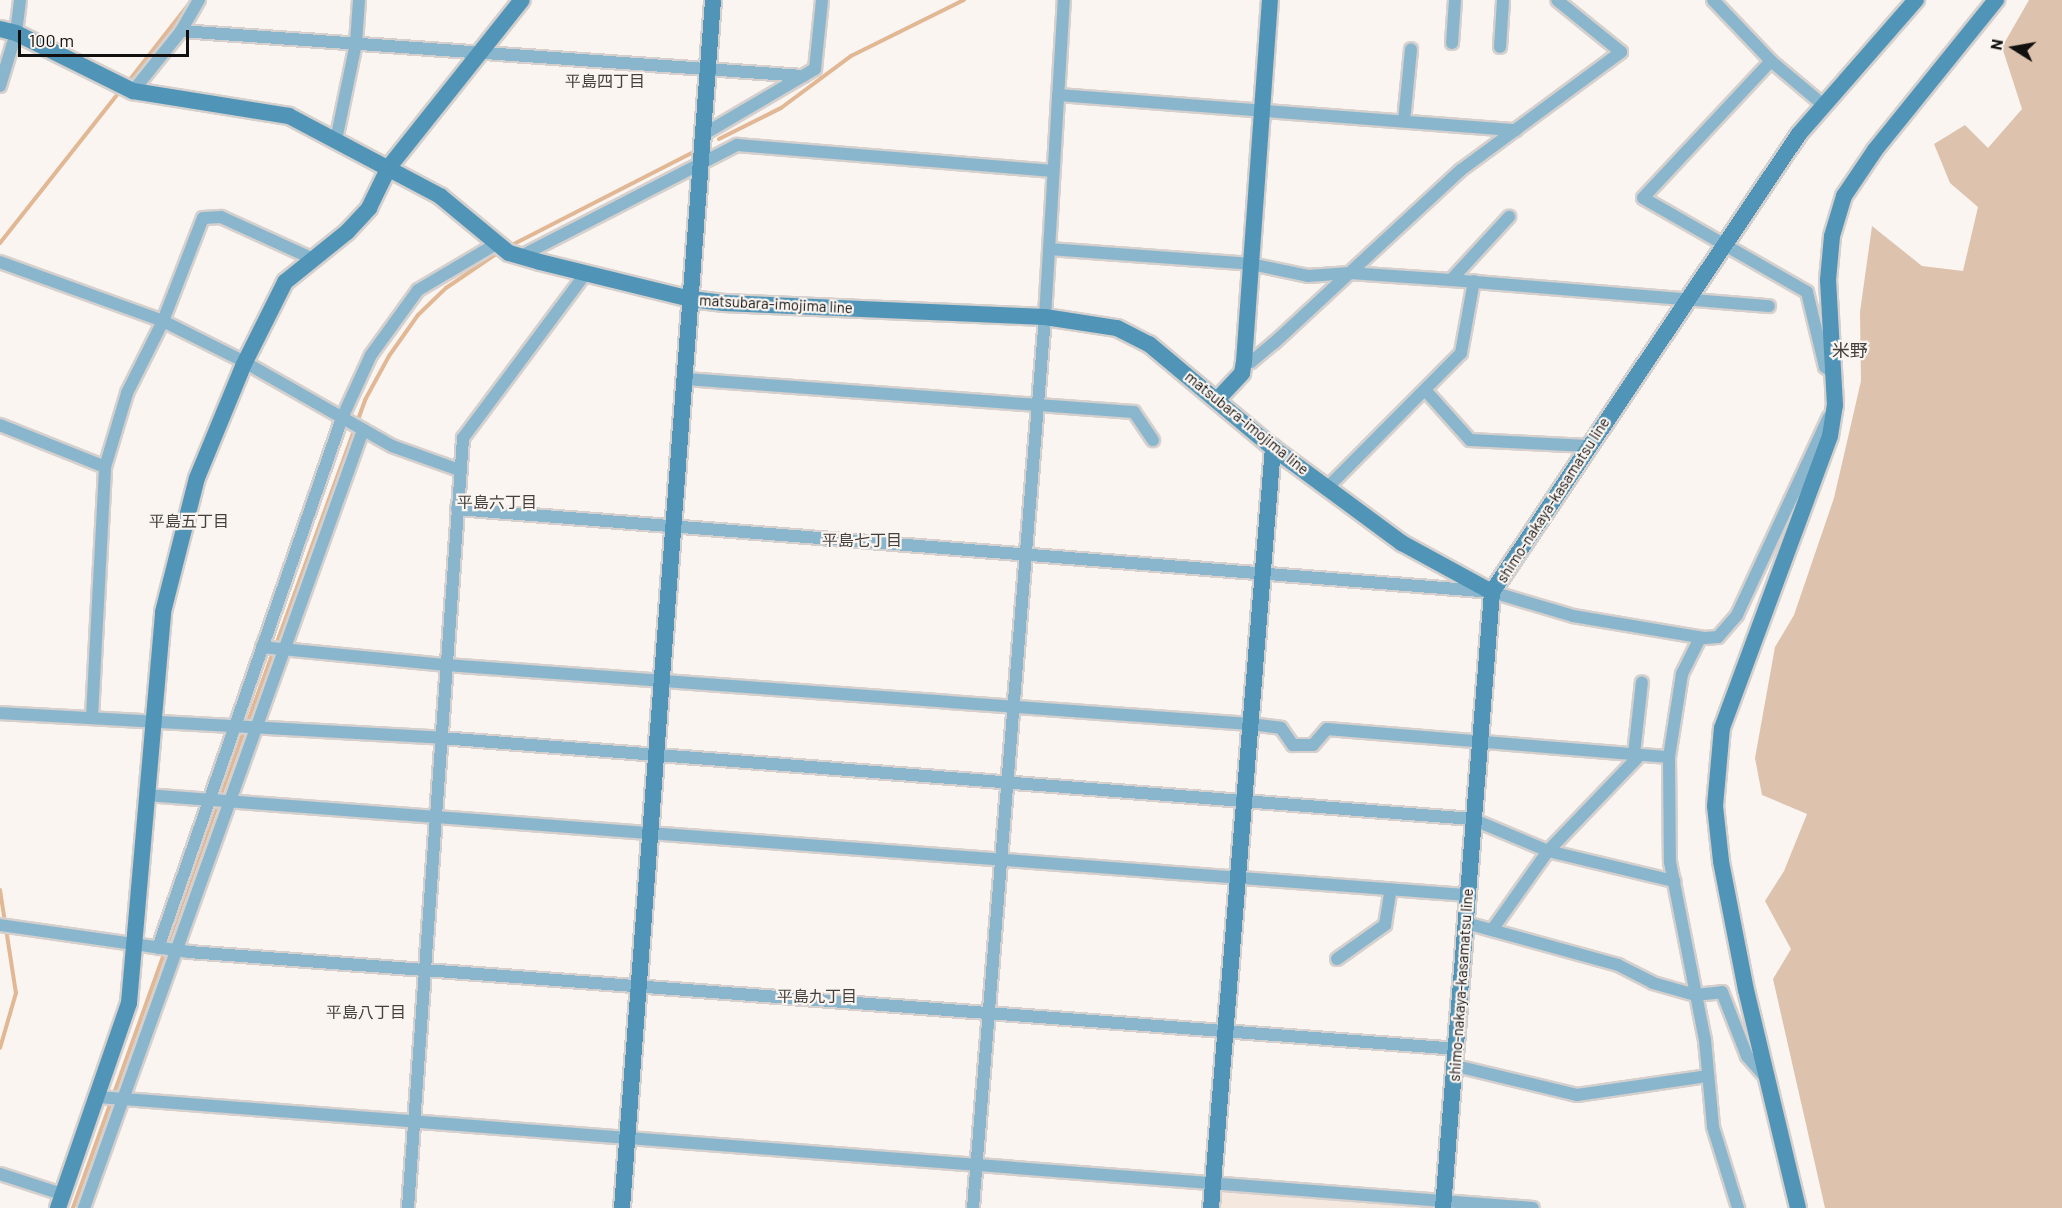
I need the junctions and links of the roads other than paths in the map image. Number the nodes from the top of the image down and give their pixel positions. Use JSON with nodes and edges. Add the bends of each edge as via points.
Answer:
{"nodes":[{"id":1,"x":20,"y":0,"type":"edge"},
{"id":2,"x":199,"y":0,"type":"edge"},
{"id":3,"x":359,"y":0,"type":"edge"},
{"id":4,"x":522,"y":0,"type":"edge"},
{"id":5,"x":713,"y":0,"type":"edge"},
{"id":6,"x":822,"y":0,"type":"edge"},
{"id":7,"x":1064,"y":0,"type":"edge"},
{"id":8,"x":1270,"y":0,"type":"edge"},
{"id":9,"x":1455,"y":0,"type":"edge"},
{"id":10,"x":1503,"y":0,"type":"edge"},
{"id":11,"x":1557,"y":0,"type":"edge"},
{"id":12,"x":1713,"y":0,"type":"edge"},
{"id":13,"x":1916,"y":0,"type":"edge"},
{"id":14,"x":1996,"y":0,"type":"edge"},
{"id":15,"x":181,"y":30,"type":"junction"},
{"id":16,"x":8,"y":31,"type":"edge"},
{"id":17,"x":356,"y":43,"type":"junction"},
{"id":18,"x":1452,"y":43,"type":"dead end"},
{"id":19,"x":1500,"y":46,"type":"dead end"},
{"id":20,"x":1411,"y":49,"type":"dead end"},
{"id":21,"x":479,"y":53,"type":"junction"},
{"id":22,"x":1771,"y":61,"type":"junction"},
{"id":23,"x":708,"y":69,"type":"junction"},
{"id":24,"x":803,"y":76,"type":"junction"},
{"id":25,"x":0,"y":86,"type":"edge"},
{"id":26,"x":126,"y":88,"type":"junction"},
{"id":27,"x":1058,"y":95,"type":"junction"},
{"id":28,"x":1822,"y":104,"type":"junction"},
{"id":29,"x":1262,"y":110,"type":"junction"},
{"id":30,"x":1404,"y":121,"type":"junction"},
{"id":31,"x":1516,"y":129,"type":"junction"},
{"id":32,"x":704,"y":134,"type":"junction"},
{"id":33,"x":336,"y":140,"type":"junction"},
{"id":34,"x":702,"y":165,"type":"junction"},
{"id":35,"x":389,"y":167,"type":"junction"},
{"id":36,"x":1053,"y":171,"type":"junction"},
{"id":37,"x":1509,"y":217,"type":"dead end"},
{"id":38,"x":1725,"y":244,"type":"junction"},
{"id":39,"x":1049,"y":249,"type":"junction"},
{"id":40,"x":507,"y":250,"type":"junction"},
{"id":41,"x":311,"y":258,"type":"junction"},
{"id":42,"x":0,"y":262,"type":"edge"},
{"id":43,"x":1251,"y":264,"type":"junction"},
{"id":44,"x":586,"y":273,"type":"junction"},
{"id":45,"x":1350,"y":273,"type":"junction"},
{"id":46,"x":1451,"y":280,"type":"junction"},
{"id":47,"x":1474,"y":281,"type":"junction"},
{"id":48,"x":692,"y":299,"type":"junction"},
{"id":49,"x":1687,"y":300,"type":"junction"},
{"id":50,"x":1769,"y":306,"type":"dead end"},
{"id":51,"x":1045,"y":317,"type":"junction"},
{"id":52,"x":163,"y":321,"type":"junction"},
{"id":53,"x":1244,"y":362,"type":"junction"},
{"id":54,"x":244,"y":364,"type":"junction"},
{"id":55,"x":1834,"y":374,"type":"junction"},
{"id":56,"x":685,"y":379,"type":"junction"},
{"id":57,"x":1426,"y":391,"type":"junction"},
{"id":58,"x":1217,"y":400,"type":"junction"},
{"id":59,"x":1036,"y":404,"type":"junction"},
{"id":60,"x":1835,"y":405,"type":"junction"},
{"id":61,"x":353,"y":424,"type":"junction"},
{"id":62,"x":0,"y":425,"type":"edge"},
{"id":63,"x":1153,"y":440,"type":"dead end"},
{"id":64,"x":1588,"y":446,"type":"junction"},
{"id":65,"x":1273,"y":448,"type":"junction"},
{"id":66,"x":105,"y":467,"type":"junction"},
{"id":67,"x":459,"y":470,"type":"junction"},
{"id":68,"x":1328,"y":487,"type":"junction"},
{"id":69,"x":457,"y":509,"type":"junction"},
{"id":70,"x":674,"y":525,"type":"junction"},
{"id":71,"x":1024,"y":557,"type":"junction"},
{"id":72,"x":1262,"y":574,"type":"junction"},
{"id":73,"x":1492,"y":592,"type":"junction"},
{"id":74,"x":1700,"y":638,"type":"junction"},
{"id":75,"x":264,"y":647,"type":"junction"},
{"id":76,"x":282,"y":648,"type":"junction"},
{"id":77,"x":446,"y":665,"type":"junction"},
{"id":78,"x":662,"y":681,"type":"junction"},
{"id":79,"x":1642,"y":682,"type":"dead end"},
{"id":80,"x":1013,"y":708,"type":"junction"},
{"id":81,"x":0,"y":713,"type":"edge"},
{"id":82,"x":92,"y":717,"type":"junction"},
{"id":83,"x":152,"y":719,"type":"junction"},
{"id":84,"x":1250,"y":724,"type":"junction"},
{"id":85,"x":246,"y":725,"type":"junction"},
{"id":86,"x":441,"y":738,"type":"junction"},
{"id":87,"x":1479,"y":740,"type":"junction"},
{"id":88,"x":1637,"y":754,"type":"junction"},
{"id":89,"x":657,"y":756,"type":"junction"},
{"id":90,"x":1669,"y":757,"type":"junction"},
{"id":91,"x":1007,"y":783,"type":"junction"},
{"id":92,"x":146,"y":795,"type":"junction"},
{"id":93,"x":219,"y":800,"type":"junction"},
{"id":94,"x":1244,"y":802,"type":"junction"},
{"id":95,"x":436,"y":817,"type":"junction"},
{"id":96,"x":1472,"y":819,"type":"junction"},
{"id":97,"x":651,"y":833,"type":"junction"},
{"id":98,"x":1548,"y":851,"type":"junction"},
{"id":99,"x":1001,"y":860,"type":"junction"},
{"id":100,"x":1238,"y":878,"type":"junction"},
{"id":101,"x":1674,"y":881,"type":"junction"},
{"id":102,"x":1391,"y":890,"type":"junction"},
{"id":103,"x":1468,"y":895,"type":"junction"},
{"id":104,"x":1466,"y":923,"type":"junction"},
{"id":105,"x":0,"y":925,"type":"edge"},
{"id":106,"x":1492,"y":930,"type":"junction"},
{"id":107,"x":133,"y":945,"type":"junction"},
{"id":108,"x":166,"y":949,"type":"junction"},
{"id":109,"x":1338,"y":959,"type":"dead end"},
{"id":110,"x":425,"y":969,"type":"junction"},
{"id":111,"x":639,"y":985,"type":"junction"},
{"id":112,"x":1695,"y":995,"type":"junction"},
{"id":113,"x":989,"y":1012,"type":"junction"},
{"id":114,"x":1226,"y":1031,"type":"junction"},
{"id":115,"x":1456,"y":1057,"type":"junction"},
{"id":116,"x":1707,"y":1076,"type":"junction"},
{"id":117,"x":1767,"y":1080,"type":"junction"},
{"id":118,"x":102,"y":1097,"type":"junction"},
{"id":119,"x":121,"y":1099,"type":"junction"},
{"id":120,"x":414,"y":1123,"type":"junction"},
{"id":121,"x":628,"y":1138,"type":"junction"},
{"id":122,"x":976,"y":1166,"type":"junction"},
{"id":123,"x":0,"y":1174,"type":"edge"},
{"id":124,"x":1213,"y":1184,"type":"junction"},
{"id":125,"x":60,"y":1201,"type":"edge"},
{"id":126,"x":1443,"y":1205,"type":"edge"},
{"id":127,"x":84,"y":1208,"type":"edge"},
{"id":128,"x":408,"y":1208,"type":"edge"},
{"id":129,"x":622,"y":1208,"type":"edge"},
{"id":130,"x":973,"y":1208,"type":"edge"},
{"id":131,"x":1211,"y":1208,"type":"edge"},
{"id":132,"x":1533,"y":1208,"type":"edge"},
{"id":133,"x":1738,"y":1208,"type":"edge"},
{"id":134,"x":1798,"y":1208,"type":"edge"}],
"edges":[{"from":1,"to":16,"type":"street"},
{"from":2,"to":15,"type":"street"},
{"from":3,"to":17,"type":"street"},
{"from":4,"to":21,"type":"street"},
{"from":5,"to":23,"type":"street"},
{"from":6,"to":24,"type":"street","via":[[815,69]]},
{"from":7,"to":27,"type":"street"},
{"from":8,"to":29,"type":"street"},
{"from":9,"to":18,"type":"street"},
{"from":10,"to":19,"type":"street"},
{"from":11,"to":31,"type":"street","via":[[1621,52]]},
{"from":12,"to":22,"type":"street"},
{"from":13,"to":28,"type":"street","name":"shimo-nakaya-kasamatsu line"},
{"from":14,"to":55,"type":"street","via":[[1875,150],[1844,196],[1832,236],[1828,280]]},
{"from":15,"to":17,"type":"street"},
{"from":15,"to":26,"type":"street"},
{"from":16,"to":25,"type":"street"},
{"from":16,"to":26,"type":"street","name":"matsubara-imojima line"},
{"from":17,"to":21,"type":"street"},
{"from":17,"to":33,"type":"street"},
{"from":20,"to":30,"type":"street"},
{"from":21,"to":23,"type":"street"},
{"from":21,"to":35,"type":"street"},
{"from":22,"to":28,"type":"street"},
{"from":22,"to":38,"type":"street","via":[[1643,198]]},
{"from":23,"to":24,"type":"street"},
{"from":23,"to":32,"type":"street"},
{"from":24,"to":32,"type":"street"},
{"from":26,"to":33,"type":"street","name":"matsubara-imojima line","via":[[270,111],[289,116]]},
{"from":27,"to":29,"type":"street"},
{"from":27,"to":36,"type":"street"},
{"from":28,"to":38,"type":"street","name":"shimo-nakaya-kasamatsu line"},
{"from":29,"to":30,"type":"street"},
{"from":29,"to":43,"type":"street"},
{"from":30,"to":31,"type":"street"},
{"from":31,"to":45,"type":"street","via":[[1461,170]]},
{"from":32,"to":34,"type":"street"},
{"from":33,"to":35,"type":"street","name":"matsubara-imojima line"},
{"from":34,"to":36,"type":"street","via":[[737,145]]},
{"from":34,"to":40,"type":"street"},
{"from":34,"to":48,"type":"street"},
{"from":35,"to":40,"type":"street","name":"matsubara-imojima line","via":[[440,196]]},
{"from":35,"to":41,"type":"street","via":[[369,208],[347,232]]},
{"from":36,"to":39,"type":"street"},
{"from":37,"to":46,"type":"street"},
{"from":38,"to":49,"type":"street","name":"shimo-nakaya-kasamatsu line"},
{"from":38,"to":55,"type":"street","via":[[1807,292],[1825,366]]},
{"from":39,"to":43,"type":"street"},
{"from":39,"to":51,"type":"street"},
{"from":40,"to":44,"type":"street","name":"matsubara-imojima line"},
{"from":40,"to":61,"type":"street","via":[[418,290],[371,355]]},
{"from":41,"to":52,"type":"street","via":[[221,217],[204,218]]},
{"from":41,"to":54,"type":"street","via":[[285,282]]},
{"from":42,"to":52,"type":"street"},
{"from":43,"to":45,"type":"street","via":[[1308,276]]},
{"from":43,"to":53,"type":"street"},
{"from":44,"to":48,"type":"street","name":"matsubara-imojima line"},
{"from":44,"to":67,"type":"street","via":[[463,438]]},
{"from":45,"to":46,"type":"street"},
{"from":45,"to":53,"type":"street","via":[[1274,343],[1251,362]]},
{"from":46,"to":47,"type":"street"},
{"from":47,"to":49,"type":"street"},
{"from":47,"to":57,"type":"street","via":[[1461,353]]},
{"from":48,"to":51,"type":"street","name":"matsubara-imojima line"},
{"from":48,"to":56,"type":"street"},
{"from":49,"to":50,"type":"street"},
{"from":49,"to":64,"type":"street","name":"shimo-nakaya-kasamatsu line"},
{"from":51,"to":58,"type":"street","name":"matsubara-imojima line","via":[[1097,323],[1125,332],[1149,344]]},
{"from":51,"to":59,"type":"street"},
{"from":52,"to":54,"type":"street"},
{"from":52,"to":66,"type":"street","via":[[127,393]]},
{"from":53,"to":58,"type":"street","via":[[1242,373]]},
{"from":54,"to":61,"type":"street"},
{"from":54,"to":83,"type":"street","via":[[197,478],[163,612]]},
{"from":55,"to":60,"type":"street"},
{"from":56,"to":59,"type":"street"},
{"from":56,"to":70,"type":"street"},
{"from":57,"to":64,"type":"street","via":[[1470,440]]},
{"from":57,"to":68,"type":"street"},
{"from":58,"to":65,"type":"street","name":"matsubara-imojima line"},
{"from":59,"to":63,"type":"street","via":[[1134,412]]},
{"from":59,"to":71,"type":"street"},
{"from":60,"to":74,"type":"street","via":[[1737,615],[1718,637]]},
{"from":60,"to":117,"type":"street","via":[[1830,436],[1741,670],[1722,728],[1716,764],[1715,806],[1721,861]]},
{"from":61,"to":67,"type":"street","via":[[392,446]]},
{"from":61,"to":75,"type":"street"},
{"from":61,"to":76,"type":"street"},
{"from":62,"to":66,"type":"street"},
{"from":64,"to":73,"type":"street","name":"shimo-nakaya-kasamatsu line"},
{"from":65,"to":68,"type":"street","name":"matsubara-imojima line"},
{"from":65,"to":72,"type":"street"},
{"from":66,"to":82,"type":"street"},
{"from":67,"to":69,"type":"street"},
{"from":68,"to":73,"type":"street","name":"matsubara-imojima line","via":[[1422,555]]},
{"from":69,"to":70,"type":"street"},
{"from":69,"to":77,"type":"street"},
{"from":70,"to":71,"type":"street"},
{"from":70,"to":78,"type":"street"},
{"from":71,"to":72,"type":"street"},
{"from":71,"to":80,"type":"street"},
{"from":72,"to":73,"type":"street"},
{"from":72,"to":84,"type":"street"},
{"from":73,"to":74,"type":"street","via":[[1573,616]]},
{"from":73,"to":87,"type":"street","name":"shimo-nakaya-kasamatsu line"},
{"from":74,"to":90,"type":"street","via":[[1682,674]]},
{"from":75,"to":76,"type":"street"},
{"from":75,"to":85,"type":"street"},
{"from":76,"to":77,"type":"street"},
{"from":76,"to":85,"type":"street"},
{"from":77,"to":78,"type":"street"},
{"from":77,"to":86,"type":"street"},
{"from":78,"to":80,"type":"street"},
{"from":78,"to":89,"type":"street"},
{"from":79,"to":88,"type":"street"},
{"from":80,"to":84,"type":"street"},
{"from":80,"to":91,"type":"street"},
{"from":81,"to":82,"type":"street"},
{"from":82,"to":83,"type":"street"},
{"from":83,"to":85,"type":"street"},
{"from":83,"to":92,"type":"street"},
{"from":84,"to":87,"type":"street","via":[[1281,728],[1293,745],[1313,745],[1327,729]]},
{"from":84,"to":94,"type":"street"},
{"from":85,"to":86,"type":"street"},
{"from":85,"to":93,"type":"street"},
{"from":85,"to":93,"type":"street"},
{"from":86,"to":89,"type":"street"},
{"from":86,"to":95,"type":"street"},
{"from":87,"to":88,"type":"street"},
{"from":87,"to":96,"type":"street","name":"shimo-nakaya-kasamatsu line"},
{"from":88,"to":90,"type":"street"},
{"from":88,"to":98,"type":"street"},
{"from":89,"to":91,"type":"street"},
{"from":89,"to":97,"type":"street"},
{"from":90,"to":101,"type":"street","via":[[1670,862]]},
{"from":91,"to":94,"type":"street"},
{"from":91,"to":99,"type":"street"},
{"from":92,"to":93,"type":"street"},
{"from":92,"to":107,"type":"street"},
{"from":93,"to":95,"type":"street"},
{"from":93,"to":108,"type":"street"},
{"from":93,"to":108,"type":"street"},
{"from":94,"to":96,"type":"street"},
{"from":94,"to":100,"type":"street"},
{"from":95,"to":97,"type":"street"},
{"from":95,"to":110,"type":"street"},
{"from":96,"to":98,"type":"street"},
{"from":96,"to":103,"type":"street","name":"shimo-nakaya-kasamatsu line"},
{"from":97,"to":99,"type":"street"},
{"from":97,"to":111,"type":"street"},
{"from":98,"to":101,"type":"street"},
{"from":98,"to":106,"type":"street"},
{"from":99,"to":100,"type":"street"},
{"from":99,"to":113,"type":"street"},
{"from":100,"to":102,"type":"street"},
{"from":100,"to":114,"type":"street"},
{"from":101,"to":112,"type":"street"},
{"from":102,"to":103,"type":"street"},
{"from":102,"to":109,"type":"street","via":[[1385,924]]},
{"from":103,"to":104,"type":"street","name":"shimo-nakaya-kasamatsu line"},
{"from":104,"to":106,"type":"street"},
{"from":104,"to":115,"type":"street","name":"shimo-nakaya-kasamatsu line"},
{"from":105,"to":107,"type":"street"},
{"from":106,"to":112,"type":"street","via":[[1618,964],[1653,983]]},
{"from":107,"to":108,"type":"street"},
{"from":107,"to":118,"type":"street","via":[[124,1026]]},
{"from":108,"to":110,"type":"street"},
{"from":108,"to":119,"type":"street"},
{"from":110,"to":111,"type":"street"},
{"from":110,"to":120,"type":"street"},
{"from":111,"to":113,"type":"street"},
{"from":111,"to":121,"type":"street"},
{"from":112,"to":116,"type":"street","via":[[1705,1040]]},
{"from":112,"to":117,"type":"street","via":[[1722,992],[1747,1056]]},
{"from":113,"to":114,"type":"street"},
{"from":113,"to":122,"type":"street"},
{"from":114,"to":115,"type":"street"},
{"from":114,"to":124,"type":"street"},
{"from":115,"to":116,"type":"street","via":[[1577,1095]]},
{"from":115,"to":126,"type":"street","name":"shimo-nakaya-kasamatsu line"},
{"from":116,"to":133,"type":"street","via":[[1713,1127]]},
{"from":117,"to":134,"type":"street"},
{"from":118,"to":119,"type":"street"},
{"from":118,"to":125,"type":"street"},
{"from":119,"to":120,"type":"street"},
{"from":119,"to":127,"type":"street"},
{"from":120,"to":121,"type":"street"},
{"from":120,"to":128,"type":"street"},
{"from":121,"to":122,"type":"street"},
{"from":121,"to":129,"type":"street"},
{"from":122,"to":124,"type":"street"},
{"from":122,"to":130,"type":"street"},
{"from":123,"to":125,"type":"street"},
{"from":124,"to":126,"type":"street"},
{"from":124,"to":131,"type":"street"},
{"from":126,"to":132,"type":"street"}]}
